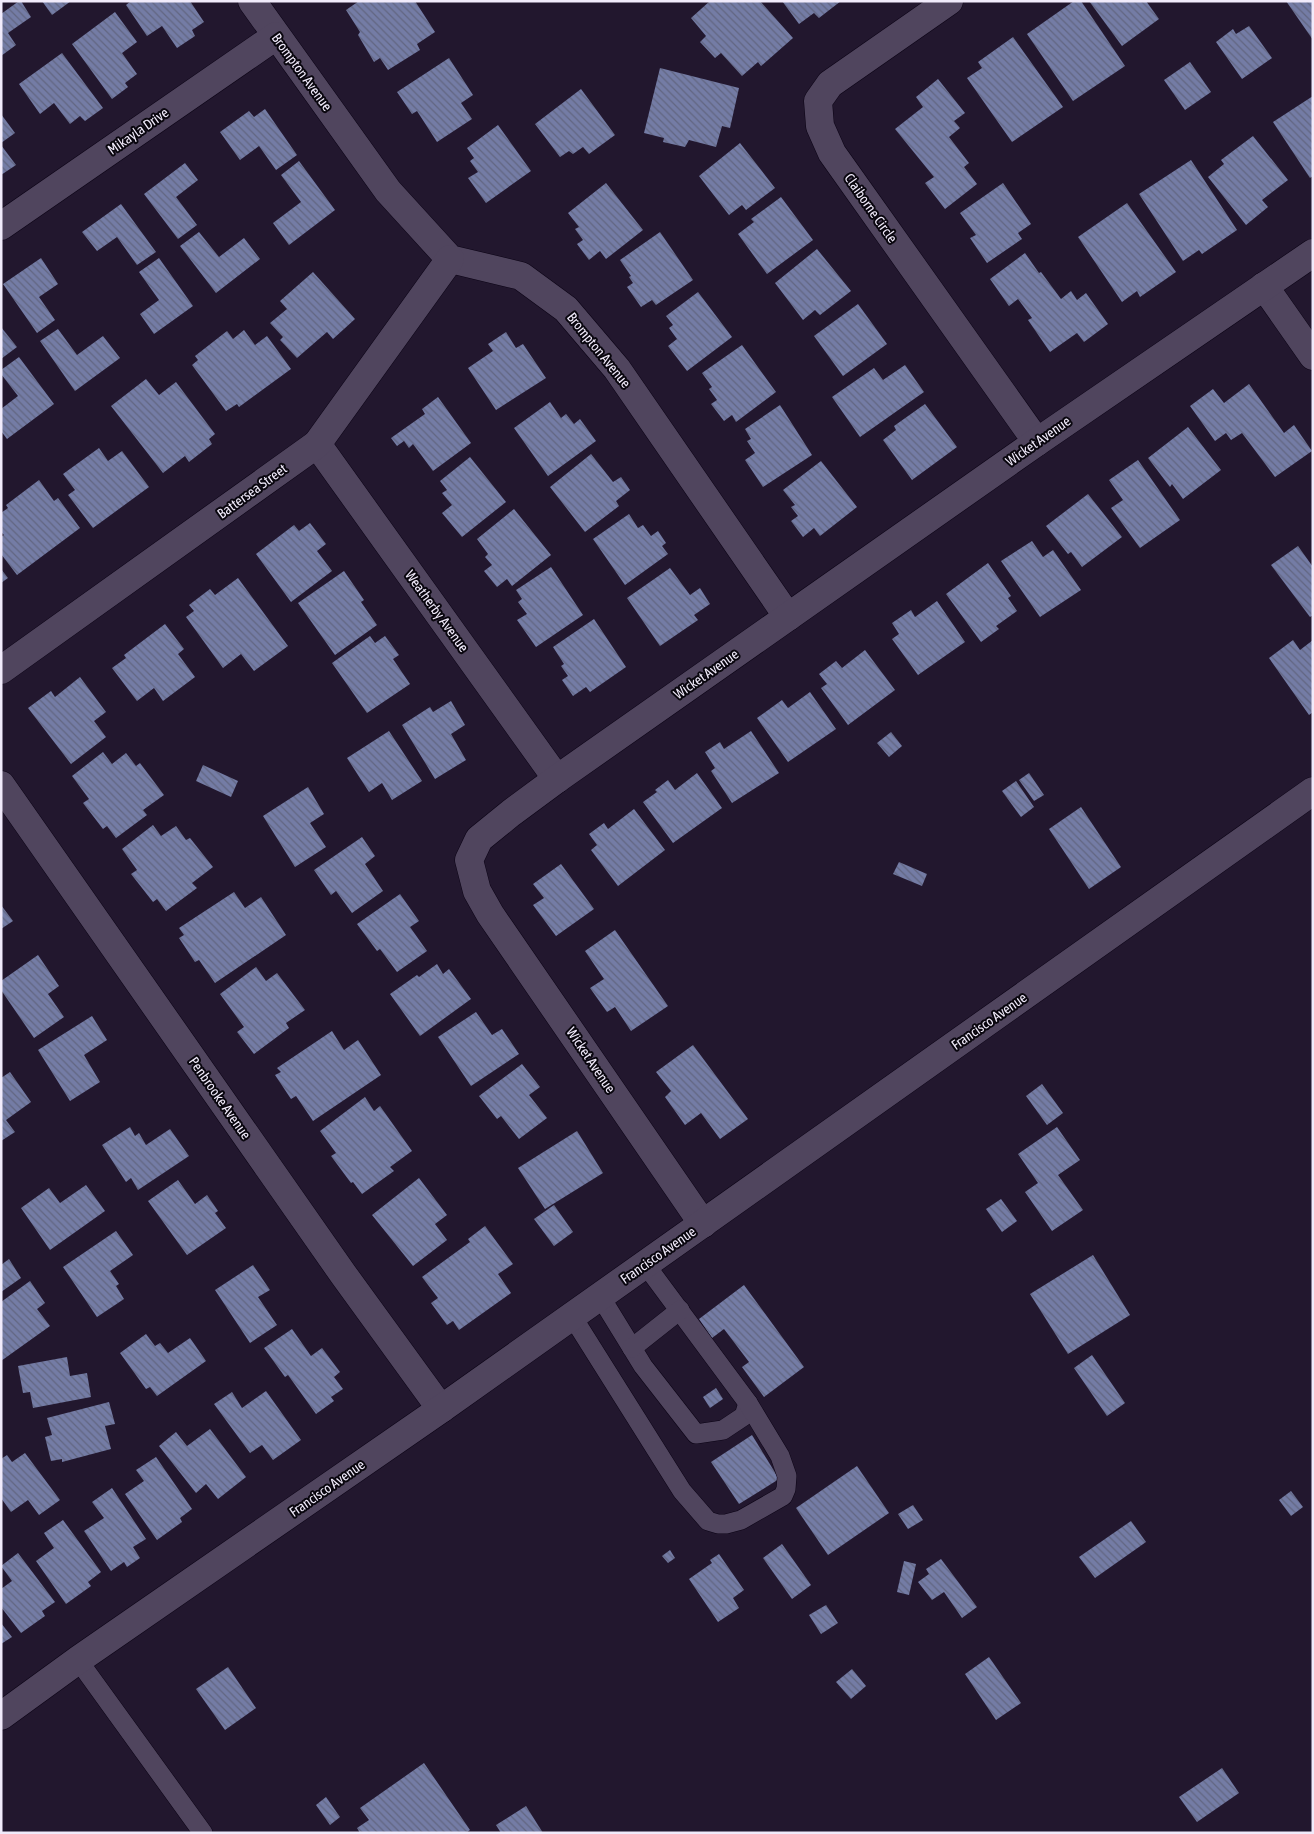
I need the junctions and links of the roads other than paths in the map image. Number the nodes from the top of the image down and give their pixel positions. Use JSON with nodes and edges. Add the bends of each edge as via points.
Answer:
{"nodes":[{"id":1,"x":252,"y":1,"type":"edge"},
{"id":2,"x":949,"y":1,"type":"edge"},
{"id":3,"x":276,"y":36,"type":"junction"},
{"id":4,"x":1,"y":226,"type":"edge"},
{"id":5,"x":1313,"y":253,"type":"edge"},
{"id":6,"x":450,"y":259,"type":"junction"},
{"id":7,"x":1264,"y":286,"type":"junction"},
{"id":8,"x":1313,"y":356,"type":"edge"},
{"id":9,"x":1037,"y":442,"type":"junction"},
{"id":10,"x":317,"y":444,"type":"junction"},
{"id":11,"x":788,"y":617,"type":"junction"},
{"id":12,"x":1,"y":670,"type":"edge"},
{"id":13,"x":557,"y":779,"type":"junction"},
{"id":14,"x":1,"y":785,"type":"edge"},
{"id":15,"x":1313,"y":791,"type":"edge"},
{"id":16,"x":703,"y":1224,"type":"junction"},
{"id":17,"x":645,"y":1264,"type":"junction"},
{"id":18,"x":600,"y":1296,"type":"junction"},
{"id":19,"x":680,"y":1310,"type":"junction"},
{"id":20,"x":572,"y":1316,"type":"junction"},
{"id":21,"x":632,"y":1348,"type":"junction"},
{"id":22,"x":748,"y":1403,"type":"junction"},
{"id":23,"x":441,"y":1409,"type":"junction"},
{"id":24,"x":78,"y":1660,"type":"junction"},
{"id":25,"x":1,"y":1716,"type":"edge"},
{"id":26,"x":203,"y":1833,"type":"edge"}],
"edges":[{"from":1,"to":3,"type":"street","name":"Brompton Avenue"},
{"from":2,"to":9,"type":"street","name":"Claiborne Circle","via":[[830,84],[818,101],[820,126],[832,153]]},
{"from":3,"to":4,"type":"street","name":"Mikayla Drive"},
{"from":3,"to":6,"type":"street","name":"Brompton Avenue","via":[[388,191]]},
{"from":5,"to":7,"type":"street","name":"Wicket Avenue"},
{"from":6,"to":10,"type":"street","name":"Battersea Street"},
{"from":6,"to":11,"type":"street","name":"Brompton Avenue","via":[[521,276],[566,309],[617,368]]},
{"from":7,"to":8,"type":"street"},
{"from":7,"to":9,"type":"street","name":"Wicket Avenue"},
{"from":9,"to":11,"type":"street","name":"Wicket Avenue"},
{"from":10,"to":12,"type":"street","name":"Battersea Street"},
{"from":10,"to":13,"type":"street","name":"Weatherby Avenue"},
{"from":11,"to":13,"type":"street","name":"Wicket Avenue"},
{"from":13,"to":16,"type":"street","name":"Wicket Avenue","via":[[479,839],[469,860],[477,891]]},
{"from":14,"to":23,"type":"street","name":"Penbrooke Avenue"},
{"from":15,"to":16,"type":"street","name":"Francisco Avenue"},
{"from":16,"to":17,"type":"street","name":"Francisco Avenue"},
{"from":17,"to":18,"type":"street","name":"Francisco Avenue"},
{"from":17,"to":19,"type":"lane"},
{"from":18,"to":20,"type":"street","name":"Francisco Avenue"},
{"from":18,"to":21,"type":"lane"},
{"from":19,"to":21,"type":"lane"},
{"from":19,"to":22,"type":"lane"},
{"from":20,"to":22,"type":"lane","via":[[682,1491],[708,1521],[718,1524],[741,1520],[783,1496],[786,1489],[787,1476],[780,1456]]},
{"from":20,"to":23,"type":"street","name":"Francisco Avenue"},
{"from":21,"to":22,"type":"lane","via":[[696,1434],[723,1430],[744,1416]]},
{"from":23,"to":24,"type":"street","name":"Francisco Avenue"},
{"from":24,"to":25,"type":"street","name":"Francisco Avenue"},
{"from":24,"to":26,"type":"lane"}]}
